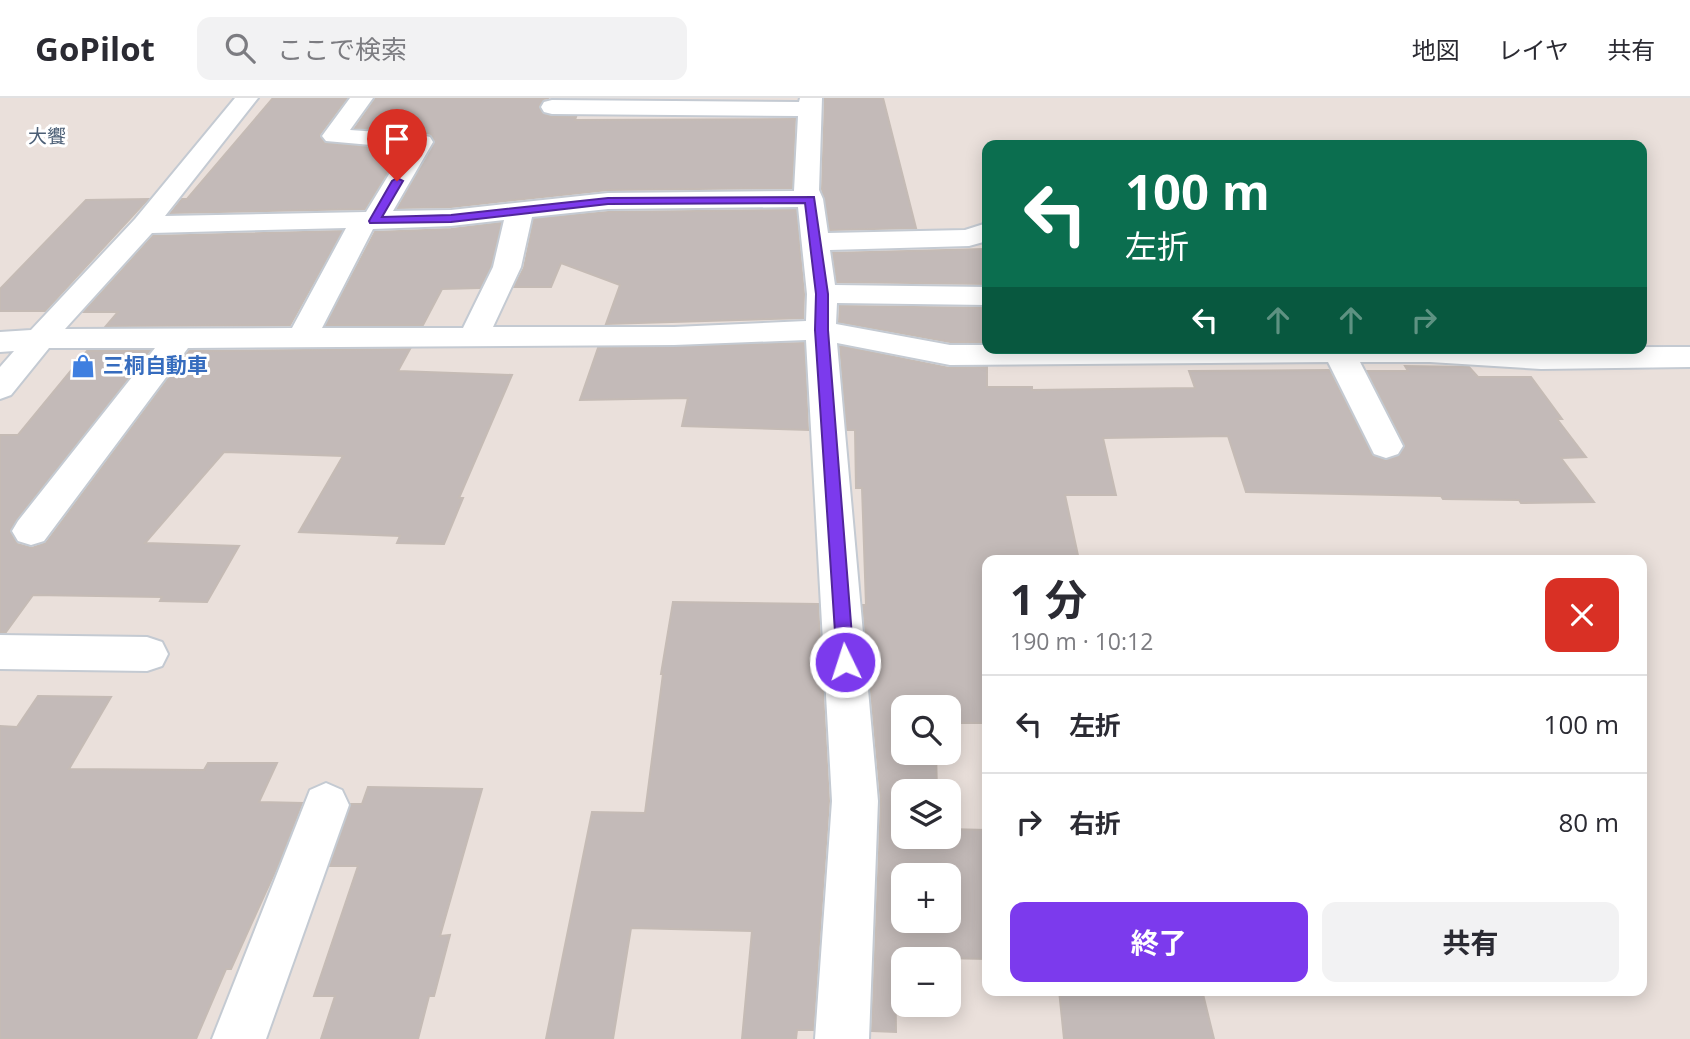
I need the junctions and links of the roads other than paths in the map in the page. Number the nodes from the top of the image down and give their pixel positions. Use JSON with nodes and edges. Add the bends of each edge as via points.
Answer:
{"nodes":[{"id":1,"x":247,"y":98,"type":"edge"},
{"id":2,"x":362,"y":98,"type":"edge"},
{"id":3,"x":810,"y":104,"type":"edge"},
{"id":4,"x":552,"y":107,"type":"dead end"},
{"id":5,"x":810,"y":199,"type":"junction"},
{"id":6,"x":520,"y":210,"type":"junction"},
{"id":7,"x":369,"y":221,"type":"junction"},
{"id":8,"x":144,"y":225,"type":"junction"},
{"id":9,"x":982,"y":234,"type":"edge"},
{"id":10,"x":816,"y":242,"type":"junction"},
{"id":11,"x":982,"y":296,"type":"edge"},
{"id":12,"x":822,"y":312,"type":"junction"},
{"id":13,"x":474,"y":336,"type":"junction"},
{"id":14,"x":178,"y":338,"type":"junction"},
{"id":15,"x":302,"y":338,"type":"junction"},
{"id":16,"x":40,"y":339,"type":"junction"},
{"id":17,"x":0,"y":342,"type":"edge"},
{"id":18,"x":1047,"y":354,"type":"edge"},
{"id":19,"x":1340,"y":354,"type":"edge"},
{"id":20,"x":1462,"y":354,"type":"edge"},
{"id":21,"x":1690,"y":357,"type":"edge"},
{"id":22,"x":0,"y":388,"type":"edge"},
{"id":23,"x":1386,"y":446,"type":"dead end"},
{"id":24,"x":31,"y":531,"type":"dead end"},
{"id":25,"x":0,"y":652,"type":"edge"},
{"id":26,"x":147,"y":654,"type":"dead end"},
{"id":27,"x":326,"y":805,"type":"dead end"},
{"id":28,"x":239,"y":1039,"type":"edge"},
{"id":29,"x":842,"y":1039,"type":"edge"}],
"edges":[{"from":1,"to":8,"type":"street"},
{"from":2,"to":7,"type":"street","via":[[334,136],[421,142]]},
{"from":3,"to":4,"type":"street"},
{"from":3,"to":5,"type":"street","via":[[806,190]]},
{"from":5,"to":6,"type":"street","via":[[608,201]]},
{"from":5,"to":10,"type":"street"},
{"from":6,"to":7,"type":"street"},
{"from":6,"to":13,"type":"street","via":[[507,267]]},
{"from":7,"to":8,"type":"street"},
{"from":7,"to":15,"type":"street"},
{"from":8,"to":16,"type":"street"},
{"from":9,"to":10,"type":"street","via":[[970,238]]},
{"from":10,"to":12,"type":"street"},
{"from":11,"to":12,"type":"street"},
{"from":12,"to":13,"type":"street","via":[[674,336]]},
{"from":12,"to":18,"type":"street","via":[[950,355]]},
{"from":12,"to":29,"type":"street","via":[[855,801]]},
{"from":13,"to":15,"type":"street"},
{"from":14,"to":15,"type":"street"},
{"from":14,"to":16,"type":"street"},
{"from":14,"to":24,"type":"street"},
{"from":16,"to":17,"type":"street"},
{"from":16,"to":22,"type":"street"},
{"from":19,"to":23,"type":"street"},
{"from":20,"to":21,"type":"street","via":[[1541,359]]},
{"from":25,"to":26,"type":"street"},
{"from":27,"to":28,"type":"street"}]}
